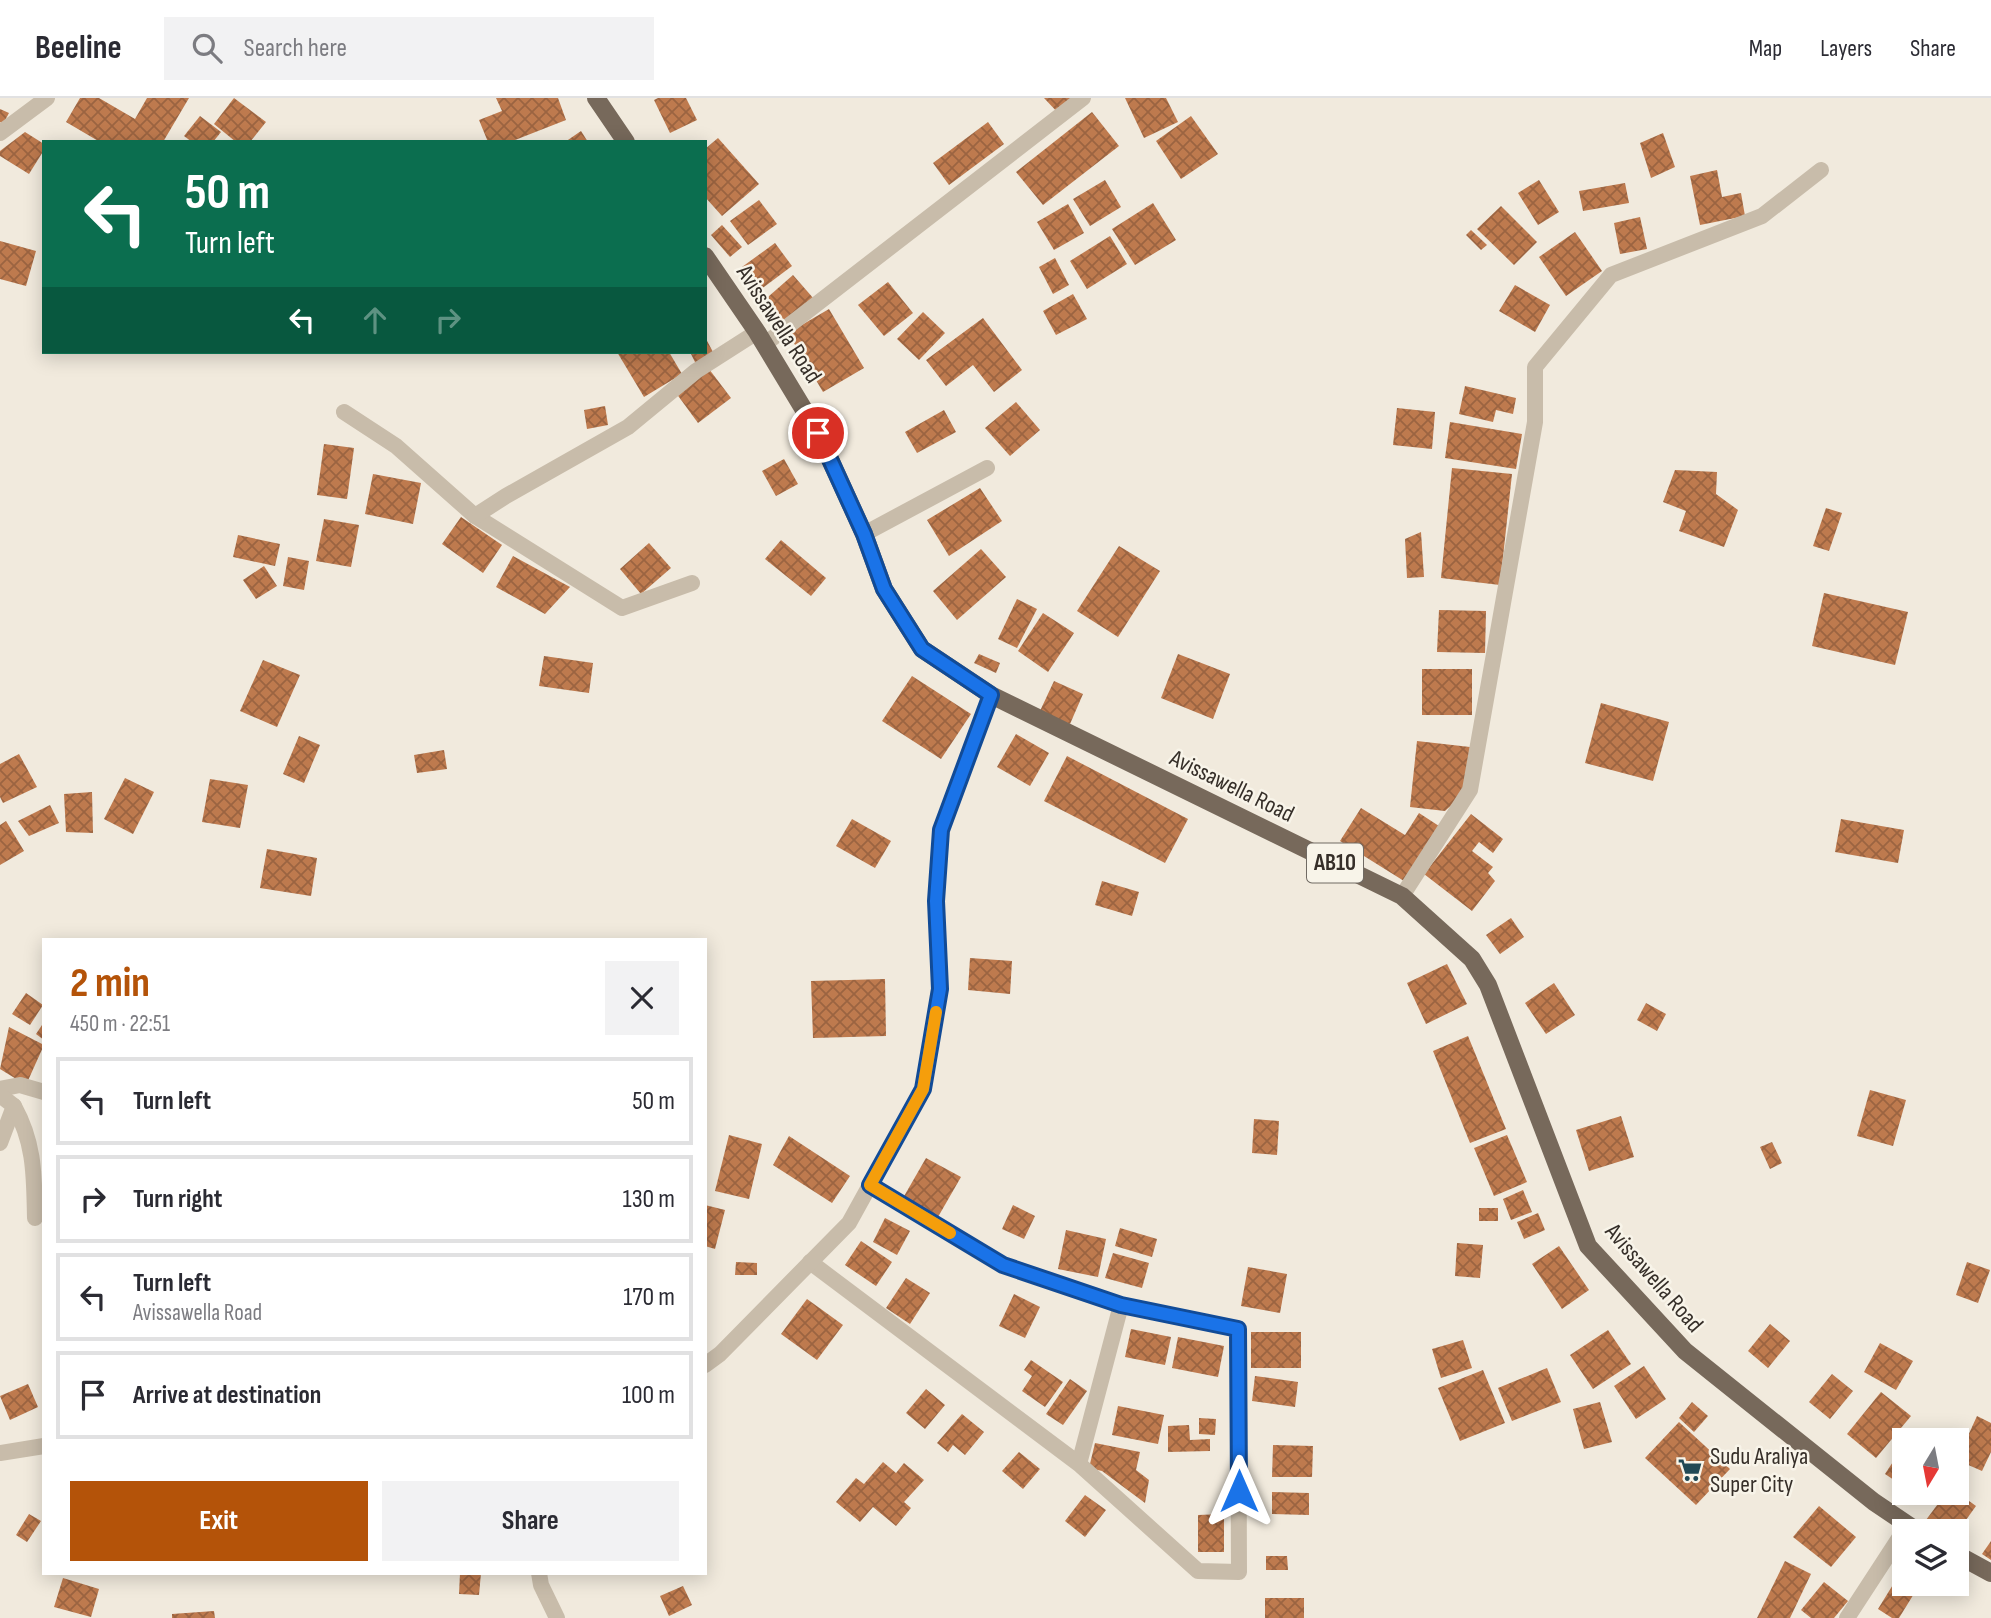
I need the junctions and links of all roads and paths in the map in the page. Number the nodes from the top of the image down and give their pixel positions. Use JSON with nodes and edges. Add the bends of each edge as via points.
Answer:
{"nodes":[{"id":1,"x":47,"y":98,"type":"edge"},
{"id":2,"x":596,"y":98,"type":"edge"},
{"id":3,"x":1083,"y":98,"type":"edge"},
{"id":4,"x":0,"y":133,"type":"edge"},
{"id":5,"x":625,"y":140,"type":"edge"},
{"id":6,"x":1821,"y":170,"type":"dead end"},
{"id":7,"x":707,"y":259,"type":"edge"},
{"id":8,"x":761,"y":338,"type":"junction"},
{"id":9,"x":344,"y":412,"type":"dead end"},
{"id":10,"x":987,"y":468,"type":"dead end"},
{"id":11,"x":475,"y":516,"type":"junction"},
{"id":12,"x":864,"y":534,"type":"junction"},
{"id":13,"x":692,"y":583,"type":"dead end"},
{"id":14,"x":991,"y":695,"type":"junction"},
{"id":15,"x":1402,"y":896,"type":"junction"},
{"id":16,"x":0,"y":1088,"type":"edge"},
{"id":17,"x":42,"y":1091,"type":"edge"},
{"id":18,"x":0,"y":1095,"type":"edge"},
{"id":19,"x":13,"y":1106,"type":"junction"},
{"id":20,"x":0,"y":1143,"type":"edge"},
{"id":21,"x":870,"y":1185,"type":"junction"},
{"id":22,"x":35,"y":1218,"type":"dead end"},
{"id":23,"x":810,"y":1262,"type":"junction"},
{"id":24,"x":1121,"y":1305,"type":"junction"},
{"id":25,"x":707,"y":1364,"type":"edge"},
{"id":26,"x":42,"y":1446,"type":"edge"},
{"id":27,"x":0,"y":1453,"type":"edge"},
{"id":28,"x":1079,"y":1464,"type":"junction"},
{"id":29,"x":1900,"y":1519,"type":"edge"},
{"id":30,"x":1892,"y":1556,"type":"edge"},
{"id":31,"x":1969,"y":1561,"type":"edge"},
{"id":32,"x":1991,"y":1573,"type":"edge"},
{"id":33,"x":539,"y":1575,"type":"edge"},
{"id":34,"x":557,"y":1618,"type":"edge"},
{"id":35,"x":1847,"y":1618,"type":"edge"}],
"edges":[{"from":1,"to":4,"type":"street"},
{"from":2,"to":5,"type":"main road"},
{"from":3,"to":8,"type":"street"},
{"from":6,"to":15,"type":"street","via":[[1762,216],[1611,275],[1535,367],[1535,422],[1470,790]]},
{"from":7,"to":8,"type":"main road","name":"Avissawella Road","number":"AB10"},
{"from":8,"to":11,"type":"street","via":[[696,372],[628,427]]},
{"from":8,"to":12,"type":"main road","name":"Avissawella Road","number":"AB10","via":[[818,433]]},
{"from":9,"to":11,"type":"street","via":[[396,446]]},
{"from":10,"to":12,"type":"street"},
{"from":11,"to":13,"type":"street","via":[[622,608]]},
{"from":12,"to":14,"type":"main road","name":"Avissawella Road","number":"AB10","via":[[884,589],[922,649]]},
{"from":14,"to":15,"type":"main road","name":"Avissawella Road","number":"AB10"},
{"from":14,"to":21,"type":"street","via":[[941,830],[936,901],[940,989],[923,1089]]},
{"from":15,"to":29,"type":"main road","name":"Avissawella Road","number":"AB10","via":[[1472,959],[1488,985],[1588,1246],[1685,1351]]},
{"from":16,"to":17,"type":"street","via":[[20,1085]]},
{"from":18,"to":19,"type":"street"},
{"from":19,"to":20,"type":"street"},
{"from":19,"to":22,"type":"street","via":[[33,1155]]},
{"from":21,"to":23,"type":"street","via":[[849,1223]]},
{"from":21,"to":24,"type":"street","via":[[1003,1265]]},
{"from":23,"to":25,"type":"street"},
{"from":23,"to":28,"type":"street"},
{"from":24,"to":28,"type":"street"},
{"from":24,"to":28,"type":"street","via":[[1238,1329],[1239,1573],[1198,1571]]},
{"from":26,"to":27,"type":"street"},
{"from":30,"to":35,"type":"street"},
{"from":31,"to":32,"type":"main road"},
{"from":33,"to":34,"type":"street"}]}
